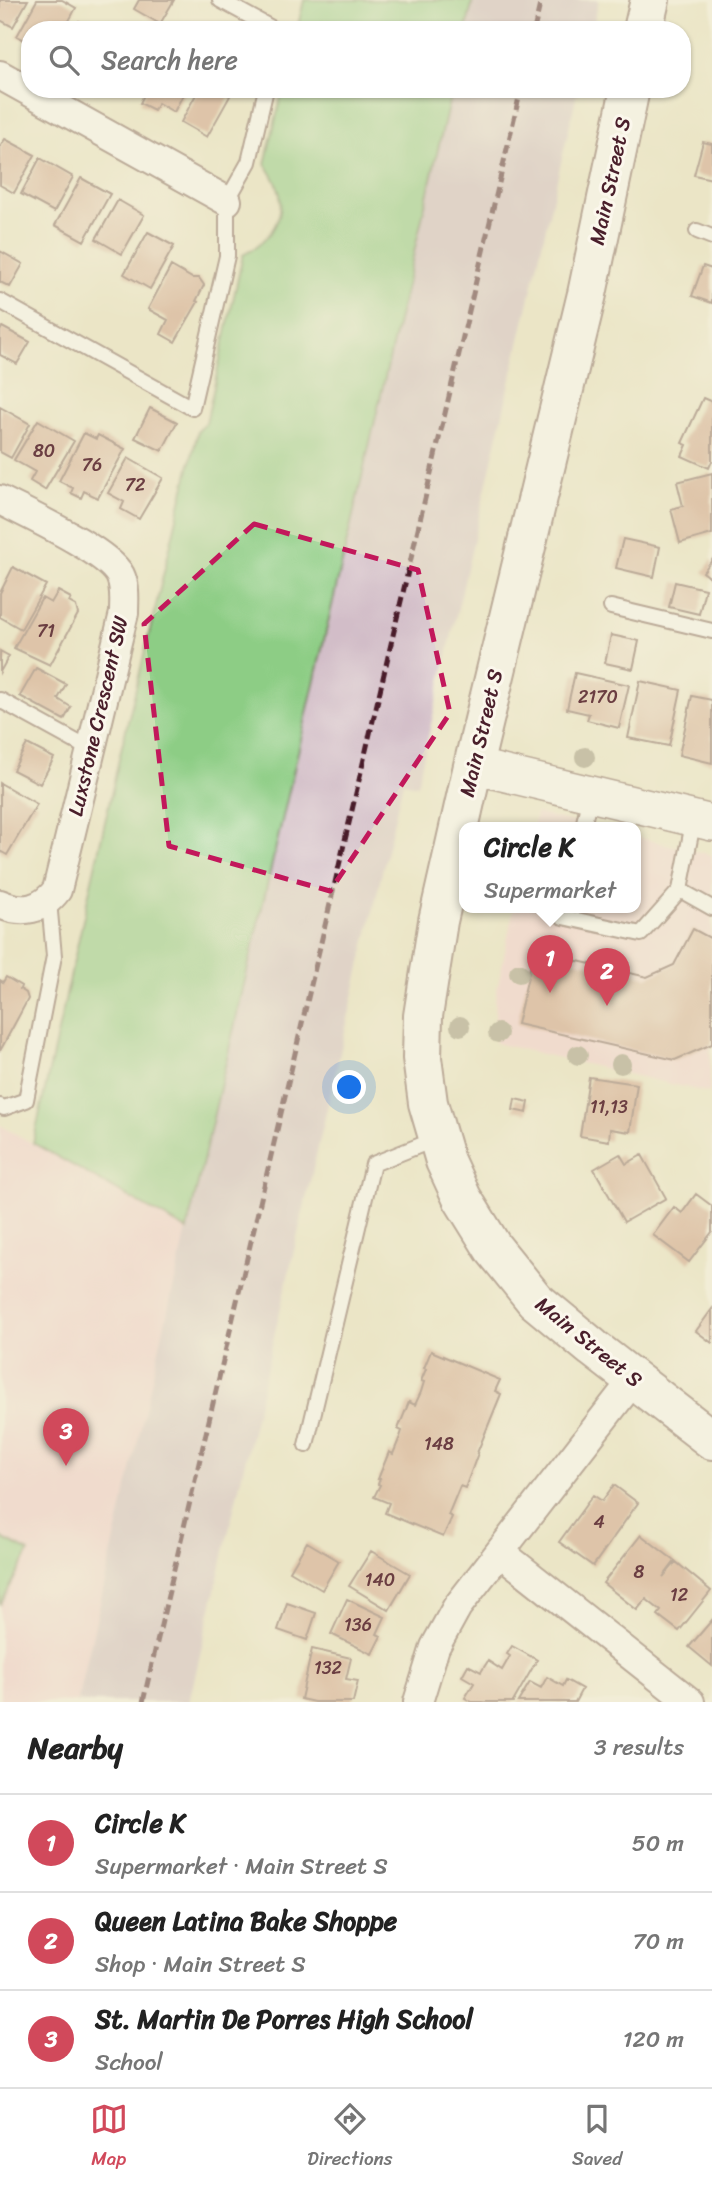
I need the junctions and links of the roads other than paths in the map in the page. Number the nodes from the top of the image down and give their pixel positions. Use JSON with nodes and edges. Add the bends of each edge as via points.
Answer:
{"nodes":[{"id":1,"x":220,"y":0,"type":"edge"},
{"id":2,"x":650,"y":0,"type":"edge"},
{"id":3,"x":258,"y":21,"type":"edge"},
{"id":4,"x":645,"y":21,"type":"edge"},
{"id":5,"x":0,"y":75,"type":"edge"},
{"id":6,"x":21,"y":87,"type":"edge"},
{"id":7,"x":41,"y":98,"type":"edge"},
{"id":8,"x":264,"y":98,"type":"edge"},
{"id":9,"x":628,"y":98,"type":"edge"},
{"id":10,"x":227,"y":201,"type":"junction"},
{"id":11,"x":697,"y":231,"type":"dead end"},
{"id":12,"x":712,"y":237,"type":"edge"},
{"id":13,"x":0,"y":301,"type":"edge"},
{"id":14,"x":0,"y":500,"type":"edge"},
{"id":15,"x":611,"y":607,"type":"dead end"},
{"id":16,"x":712,"y":631,"type":"edge"},
{"id":17,"x":0,"y":700,"type":"edge"},
{"id":18,"x":90,"y":750,"type":"junction"},
{"id":19,"x":473,"y":766,"type":"junction"},
{"id":20,"x":590,"y":793,"type":"junction"},
{"id":21,"x":703,"y":821,"type":"edge"},
{"id":22,"x":460,"y":822,"type":"edge"},
{"id":23,"x":584,"y":822,"type":"edge"},
{"id":24,"x":459,"y":828,"type":"edge"},
{"id":25,"x":680,"y":890,"type":"junction"},
{"id":26,"x":49,"y":901,"type":"junction"},
{"id":27,"x":0,"y":904,"type":"edge"},
{"id":28,"x":712,"y":908,"type":"edge"},
{"id":29,"x":564,"y":913,"type":"edge"},
{"id":30,"x":0,"y":1106,"type":"edge"},
{"id":31,"x":437,"y":1139,"type":"junction"},
{"id":32,"x":634,"y":1380,"type":"junction"},
{"id":33,"x":712,"y":1440,"type":"edge"},
{"id":34,"x":306,"y":1445,"type":"dead end"},
{"id":35,"x":500,"y":1552,"type":"junction"},
{"id":36,"x":418,"y":1702,"type":"edge"},
{"id":37,"x":690,"y":1702,"type":"edge"}],
"edges":[{"from":1,"to":3,"type":"lane"},
{"from":2,"to":4,"type":"main road"},
{"from":5,"to":6,"type":"street"},
{"from":7,"to":10,"type":"street"},
{"from":8,"to":10,"type":"lane","via":[[249,162]]},
{"from":9,"to":19,"type":"main road","name":"Main Street S","via":[[587,293]]},
{"from":10,"to":13,"type":"lane","via":[[227,256],[192,408]]},
{"from":11,"to":12,"type":"lane"},
{"from":14,"to":18,"type":"street","name":"Luxstone Crescent SW","via":[[105,559],[120,575],[124,613]]},
{"from":15,"to":16,"type":"lane"},
{"from":17,"to":18,"type":"lane"},
{"from":18,"to":26,"type":"street","name":"Luxstone Crescent SW","via":[[57,890]]},
{"from":19,"to":20,"type":"street"},
{"from":19,"to":22,"type":"main road","name":"Main Street S"},
{"from":20,"to":21,"type":"street"},
{"from":20,"to":23,"type":"lane"},
{"from":21,"to":25,"type":"lane"},
{"from":24,"to":31,"type":"main road","name":"Main Street S","via":[[423,1016],[422,1058]]},
{"from":25,"to":28,"type":"lane"},
{"from":25,"to":29,"type":"lane","via":[[641,934],[563,917]]},
{"from":26,"to":27,"type":"street","via":[[31,911]]},
{"from":26,"to":30,"type":"lane","via":[[54,956],[26,1100]]},
{"from":31,"to":32,"type":"main road","name":"Main Street S","via":[[462,1198],[493,1248],[535,1300]]},
{"from":31,"to":34,"type":"lane","via":[[373,1164]]},
{"from":32,"to":33,"type":"main road","name":"Main Street S"},
{"from":32,"to":35,"type":"street"},
{"from":35,"to":36,"type":"street","via":[[457,1606],[435,1647]]},
{"from":35,"to":37,"type":"street"}]}
